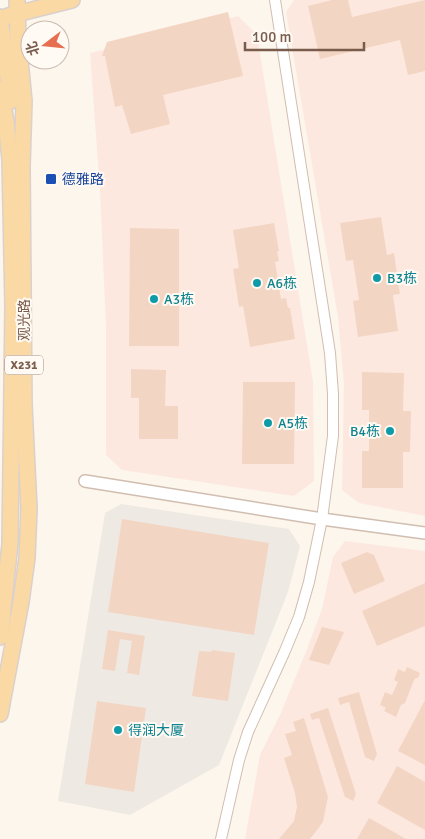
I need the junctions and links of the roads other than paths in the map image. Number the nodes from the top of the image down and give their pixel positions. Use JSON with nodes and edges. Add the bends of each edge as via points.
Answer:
{"nodes":[{"id":1,"x":72,"y":0,"type":"edge"},
{"id":2,"x":275,"y":0,"type":"edge"},
{"id":3,"x":17,"y":7,"type":"edge"},
{"id":4,"x":0,"y":18,"type":"edge"},
{"id":5,"x":0,"y":89,"type":"edge"},
{"id":6,"x":22,"y":151,"type":"junction"},
{"id":7,"x":6,"y":472,"type":"edge"},
{"id":8,"x":85,"y":481,"type":"dead end"},
{"id":9,"x":322,"y":519,"type":"junction"},
{"id":10,"x":425,"y":534,"type":"edge"},
{"id":11,"x":0,"y":637,"type":"edge"},
{"id":12,"x":0,"y":714,"type":"edge"},
{"id":13,"x":222,"y":839,"type":"edge"}],
"edges":[{"from":1,"to":3,"type":"main road"},
{"from":2,"to":9,"type":"street","via":[[330,353],[333,436]]},
{"from":3,"to":4,"type":"main road"},
{"from":3,"to":6,"type":"main road","name":"观光路","number":"X231","via":[[24,101]]},
{"from":4,"to":6,"type":"main road","via":[[9,93]]},
{"from":5,"to":7,"type":"main road","name":"观光路","number":"X231","via":[[10,160],[13,305]]},
{"from":6,"to":12,"type":"main road","name":"观光路","number":"X231","via":[[24,405],[29,509],[21,602]]},
{"from":7,"to":11,"type":"main road","name":"观光路","number":"X231","via":[[10,544]]},
{"from":8,"to":9,"type":"street"},
{"from":9,"to":10,"type":"street"},
{"from":9,"to":13,"type":"street","via":[[299,617],[248,732]]}]}
